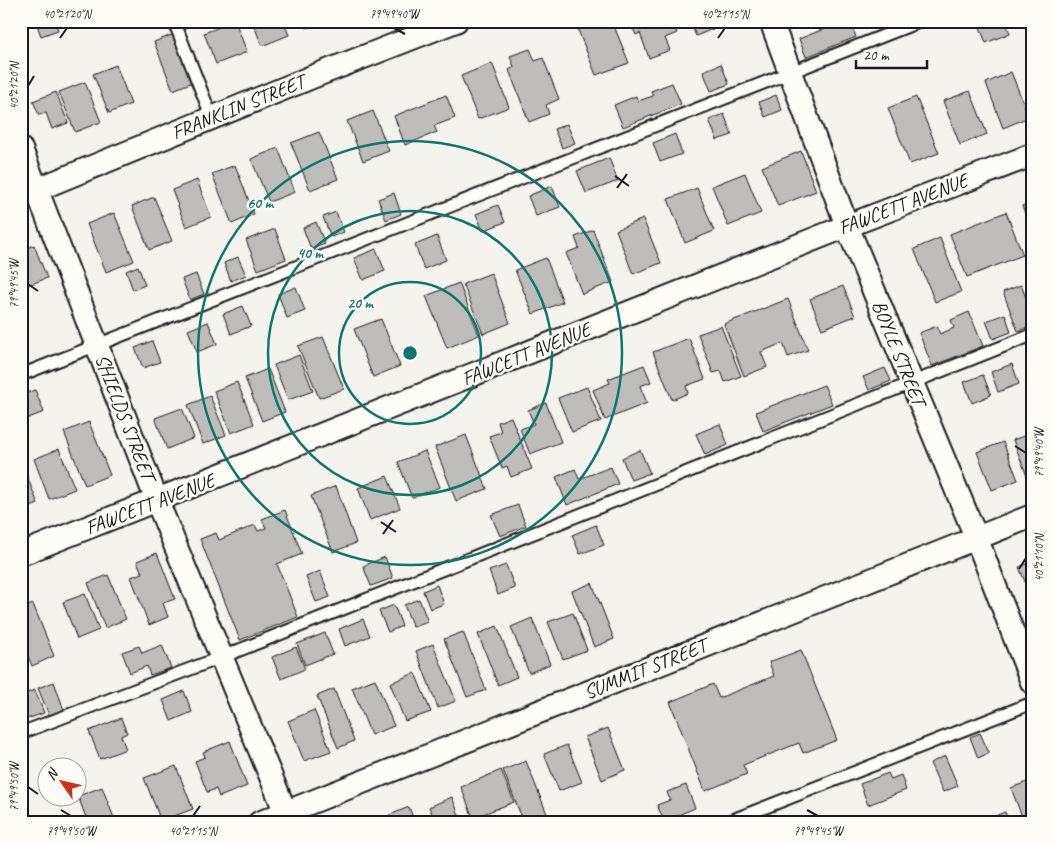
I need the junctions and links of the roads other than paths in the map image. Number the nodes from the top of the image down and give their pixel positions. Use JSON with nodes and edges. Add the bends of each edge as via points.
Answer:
{"nodes":[{"id":1,"x":174,"y":21,"type":"edge"},
{"id":2,"x":456,"y":21,"type":"edge"},
{"id":3,"x":772,"y":21,"type":"edge"},
{"id":4,"x":922,"y":21,"type":"edge"},
{"id":5,"x":790,"y":72,"type":"junction"},
{"id":6,"x":212,"y":118,"type":"junction"},
{"id":7,"x":21,"y":149,"type":"edge"},
{"id":8,"x":1032,"y":155,"type":"edge"},
{"id":9,"x":30,"y":192,"type":"edge"},
{"id":10,"x":847,"y":226,"type":"junction"},
{"id":11,"x":1032,"y":335,"type":"edge"},
{"id":12,"x":97,"y":345,"type":"junction"},
{"id":13,"x":21,"y":375,"type":"edge"},
{"id":14,"x":912,"y":382,"type":"junction"},
{"id":15,"x":157,"y":501,"type":"junction"},
{"id":16,"x":1032,"y":516,"type":"edge"},
{"id":17,"x":976,"y":537,"type":"junction"},
{"id":18,"x":21,"y":554,"type":"edge"},
{"id":19,"x":222,"y":657,"type":"junction"},
{"id":20,"x":1032,"y":682,"type":"edge"},
{"id":21,"x":1032,"y":703,"type":"edge"},
{"id":22,"x":21,"y":733,"type":"edge"},
{"id":23,"x":288,"y":818,"type":"edge"},
{"id":24,"x":259,"y":823,"type":"edge"},
{"id":25,"x":724,"y":823,"type":"edge"}],
"edges":[{"from":1,"to":6,"type":"lane"},
{"from":2,"to":6,"type":"street","name":"FRANKLIN STREET"},
{"from":3,"to":5,"type":"street","name":"BOYLE STREET"},
{"from":4,"to":5,"type":"lane"},
{"from":5,"to":10,"type":"street","name":"BOYLE STREET"},
{"from":5,"to":12,"type":"lane"},
{"from":6,"to":9,"type":"street","name":"FRANKLIN STREET"},
{"from":7,"to":9,"type":"street","name":"SHIELDS STREET"},
{"from":8,"to":10,"type":"street","name":"FAWCETT AVENUE"},
{"from":9,"to":12,"type":"street","name":"SHIELDS STREET"},
{"from":10,"to":14,"type":"street","name":"BOYLE STREET"},
{"from":10,"to":15,"type":"street","name":"FAWCETT AVENUE"},
{"from":11,"to":14,"type":"lane"},
{"from":12,"to":13,"type":"lane"},
{"from":12,"to":15,"type":"street","name":"SHIELDS STREET"},
{"from":14,"to":17,"type":"street","name":"BOYLE STREET"},
{"from":14,"to":19,"type":"lane"},
{"from":15,"to":18,"type":"street","name":"FAWCETT AVENUE"},
{"from":15,"to":19,"type":"street","name":"SHIELDS STREET"},
{"from":16,"to":17,"type":"street","name":"SUMMIT STREET"},
{"from":17,"to":20,"type":"street","name":"BOYLE STREET"},
{"from":17,"to":23,"type":"street","name":"SUMMIT STREET"},
{"from":19,"to":22,"type":"lane"},
{"from":19,"to":23,"type":"street","name":"SHIELDS STREET"},
{"from":21,"to":25,"type":"lane"},
{"from":23,"to":24,"type":"street","name":"SUMMIT STREET"}]}
